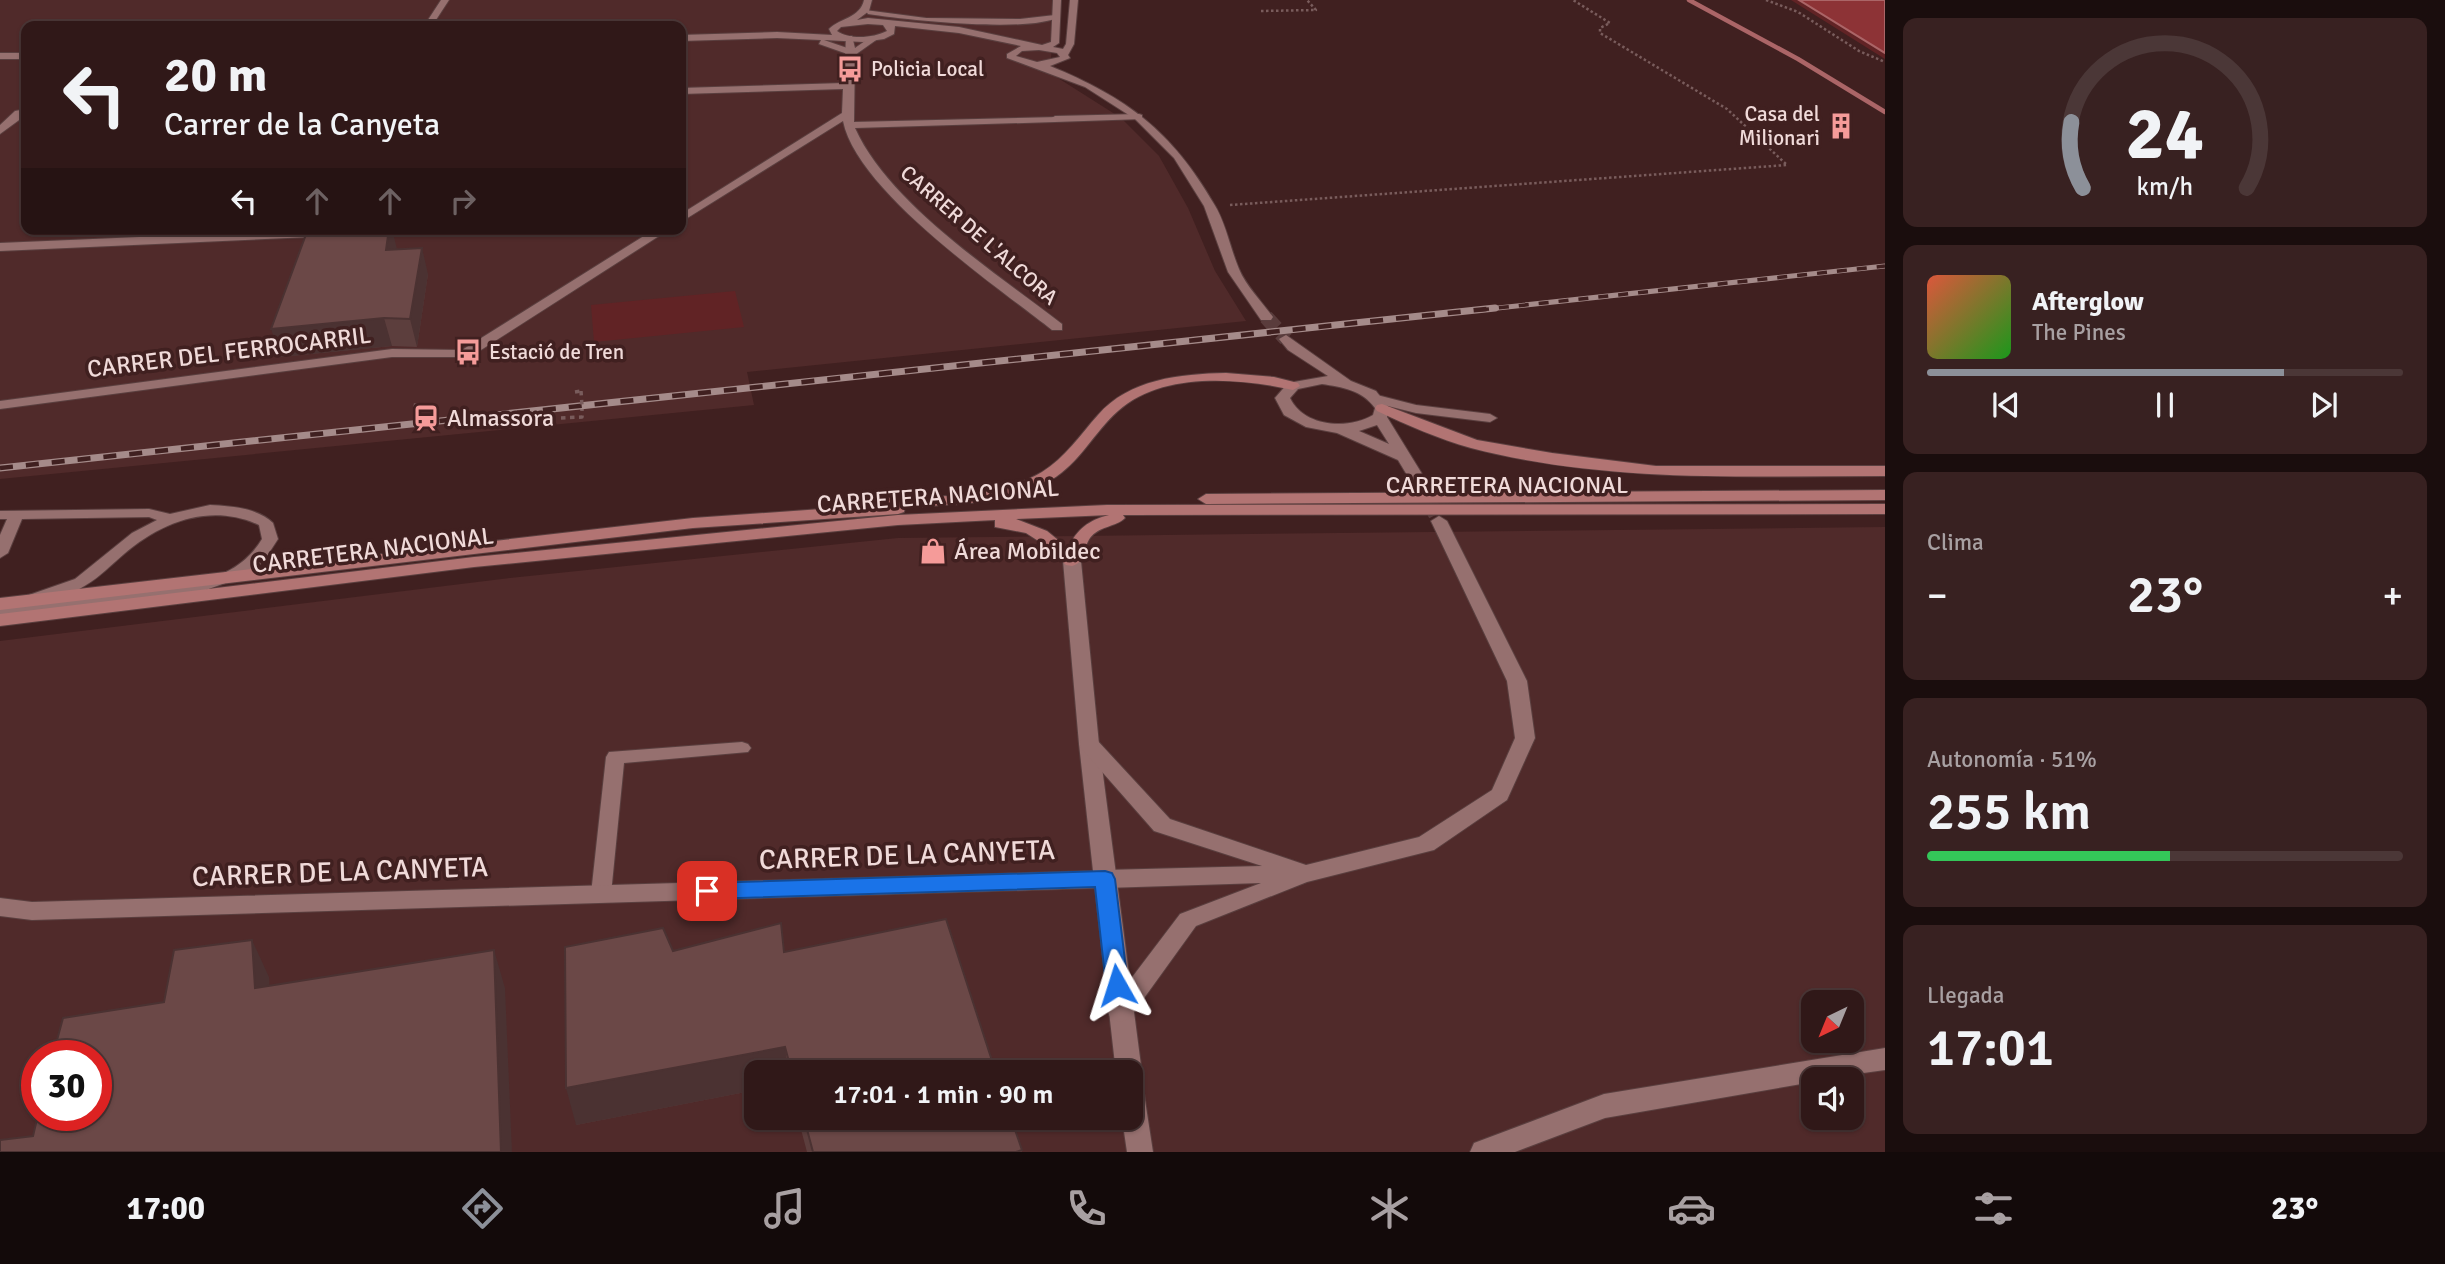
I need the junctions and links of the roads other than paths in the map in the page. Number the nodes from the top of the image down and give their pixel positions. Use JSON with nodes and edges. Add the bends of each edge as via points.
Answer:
{"nodes":[{"id":1,"x":445,"y":0,"type":"edge"},
{"id":2,"x":1057,"y":0,"type":"edge"},
{"id":3,"x":1074,"y":0,"type":"edge"},
{"id":4,"x":870,"y":12,"type":"edge"},
{"id":5,"x":1055,"y":16,"type":"junction"},
{"id":6,"x":926,"y":20,"type":"junction"},
{"id":7,"x":994,"y":20,"type":"junction"},
{"id":8,"x":431,"y":21,"type":"edge"},
{"id":9,"x":1020,"y":21,"type":"junction"},
{"id":10,"x":849,"y":22,"type":"junction"},
{"id":11,"x":887,"y":24,"type":"junction"},
{"id":12,"x":916,"y":27,"type":"junction"},
{"id":13,"x":1056,"y":30,"type":"junction"},
{"id":14,"x":841,"y":34,"type":"junction"},
{"id":15,"x":777,"y":35,"type":"junction"},
{"id":16,"x":880,"y":37,"type":"junction"},
{"id":17,"x":1001,"y":37,"type":"junction"},
{"id":18,"x":686,"y":38,"type":"edge"},
{"id":19,"x":1034,"y":47,"type":"junction"},
{"id":20,"x":1045,"y":47,"type":"junction"},
{"id":21,"x":853,"y":53,"type":"junction"},
{"id":22,"x":1011,"y":53,"type":"junction"},
{"id":23,"x":21,"y":55,"type":"edge"},
{"id":24,"x":0,"y":56,"type":"edge"},
{"id":25,"x":1063,"y":57,"type":"junction"},
{"id":26,"x":1038,"y":65,"type":"junction"},
{"id":27,"x":1088,"y":85,"type":"junction"},
{"id":28,"x":848,"y":86,"type":"junction"},
{"id":29,"x":686,"y":91,"type":"edge"},
{"id":30,"x":21,"y":114,"type":"edge"},
{"id":31,"x":1139,"y":117,"type":"junction"},
{"id":32,"x":848,"y":119,"type":"junction"},
{"id":33,"x":1055,"y":119,"type":"joint"},
{"id":34,"x":0,"y":131,"type":"edge"},
{"id":35,"x":686,"y":216,"type":"edge"},
{"id":36,"x":274,"y":235,"type":"edge"},
{"id":37,"x":654,"y":235,"type":"edge"},
{"id":38,"x":0,"y":247,"type":"edge"},
{"id":39,"x":1266,"y":317,"type":"tunnel mouth"},
{"id":40,"x":1057,"y":327,"type":"dead end"},
{"id":41,"x":1347,"y":383,"type":"junction"},
{"id":42,"x":1296,"y":384,"type":"junction"},
{"id":43,"x":0,"y":405,"type":"edge"},
{"id":44,"x":1380,"y":408,"type":"junction"},
{"id":45,"x":1490,"y":418,"type":"dead end"},
{"id":46,"x":1341,"y":429,"type":"junction"},
{"id":47,"x":1405,"y":457,"type":"junction"},
{"id":48,"x":1885,"y":471,"type":"edge"},
{"id":49,"x":1419,"y":482,"type":"tunnel mouth"},
{"id":50,"x":1885,"y":495,"type":"edge"},
{"id":51,"x":1885,"y":509,"type":"edge"},
{"id":52,"x":1212,"y":510,"type":"junction"},
{"id":53,"x":810,"y":513,"type":"junction"},
{"id":54,"x":8,"y":515,"type":"edge"},
{"id":55,"x":171,"y":519,"type":"junction"},
{"id":56,"x":1439,"y":522,"type":"tunnel mouth"},
{"id":57,"x":834,"y":526,"type":"junction"},
{"id":58,"x":0,"y":553,"type":"edge"},
{"id":59,"x":1072,"y":561,"type":"junction"},
{"id":60,"x":228,"y":576,"type":"junction"},
{"id":61,"x":29,"y":600,"type":"junction"},
{"id":62,"x":0,"y":604,"type":"edge"},
{"id":63,"x":0,"y":613,"type":"edge"},
{"id":64,"x":0,"y":620,"type":"edge"},
{"id":65,"x":1088,"y":744,"type":"junction"},
{"id":66,"x":742,"y":748,"type":"dead end"},
{"id":67,"x":1311,"y":873,"type":"junction"},
{"id":68,"x":1105,"y":879,"type":"junction"},
{"id":69,"x":601,"y":894,"type":"junction"},
{"id":70,"x":0,"y":907,"type":"edge"},
{"id":71,"x":1120,"y":1012,"type":"junction"},
{"id":72,"x":1885,"y":1059,"type":"edge"},
{"id":73,"x":1127,"y":1060,"type":"edge"},
{"id":74,"x":1137,"y":1130,"type":"edge"},
{"id":75,"x":1140,"y":1152,"type":"edge"},
{"id":76,"x":1483,"y":1152,"type":"edge"}],
"edges":[{"from":1,"to":8,"type":"street"},
{"from":2,"to":5,"type":"street"},
{"from":3,"to":25,"type":"street","via":[[1070,44]]},
{"from":4,"to":6,"type":"lane"},
{"from":4,"to":10,"type":"street"},
{"from":4,"to":10,"type":"street"},
{"from":4,"to":11,"type":"street"},
{"from":5,"to":9,"type":"lane"},
{"from":5,"to":13,"type":"street"},
{"from":6,"to":7,"type":"lane"},
{"from":6,"to":12,"type":"lane"},
{"from":7,"to":9,"type":"lane"},
{"from":7,"to":17,"type":"lane"},
{"from":9,"to":13,"type":"lane"},
{"from":10,"to":14,"type":"street"},
{"from":11,"to":12,"type":"street"},
{"from":11,"to":16,"type":"street","via":[[892,30]]},
{"from":12,"to":17,"type":"street"},
{"from":13,"to":20,"type":"street","via":[[1055,43]]},
{"from":14,"to":15,"type":"street"},
{"from":14,"to":16,"type":"street"},
{"from":14,"to":21,"type":"street","name":"CARRER DE L'ALCORA"},
{"from":15,"to":18,"type":"street"},
{"from":15,"to":21,"type":"street","via":[[825,42]]},
{"from":16,"to":21,"type":"street"},
{"from":16,"to":22,"type":"street","via":[[968,36],[1010,47]]},
{"from":17,"to":19,"type":"street"},
{"from":19,"to":20,"type":"street"},
{"from":19,"to":22,"type":"street"},
{"from":20,"to":25,"type":"street"},
{"from":21,"to":28,"type":"street","name":"CARRER DE L'ALCORA"},
{"from":22,"to":26,"type":"street","via":[[1016,61]]},
{"from":23,"to":24,"type":"street"},
{"from":25,"to":26,"type":"street"},
{"from":25,"to":27,"type":"street"},
{"from":26,"to":27,"type":"street"},
{"from":27,"to":31,"type":"street"},
{"from":28,"to":29,"type":"street"},
{"from":28,"to":32,"type":"street","name":"CARRER DE L'ALCORA"},
{"from":30,"to":34,"type":"street"},
{"from":31,"to":33,"type":"lane"},
{"from":31,"to":39,"type":"street","via":[[1178,156],[1210,206],[1234,272]]},
{"from":32,"to":33,"type":"street"},
{"from":32,"to":35,"type":"street"},
{"from":32,"to":40,"type":"street","name":"CARRER DE L'ALCORA","via":[[856,147],[902,200]]},
{"from":36,"to":38,"type":"street"},
{"from":37,"to":43,"type":"street","name":"CARRER DEL FERROCARRIL","via":[[465,354],[392,354]]},
{"from":41,"to":42,"type":"street"},
{"from":41,"to":42,"type":"street","via":[[1290,343]]},
{"from":41,"to":44,"type":"street","via":[[1365,390]]},
{"from":42,"to":46,"type":"street","via":[[1282,398],[1289,412],[1311,424]]},
{"from":42,"to":53,"type":"main road","via":[[1206,378],[1148,387],[1115,405],[1075,454],[1039,480],[984,497],[869,504]]},
{"from":44,"to":45,"type":"lane"},
{"from":44,"to":46,"type":"street","via":[[1365,426]]},
{"from":44,"to":47,"type":"street"},
{"from":44,"to":48,"type":"main road","via":[[1474,444],[1656,471]]},
{"from":46,"to":47,"type":"street"},
{"from":47,"to":49,"type":"street"},
{"from":50,"to":53,"type":"main road","name":"CARRETERA NACIONAL","via":[[1273,497]]},
{"from":51,"to":52,"type":"main road","name":"CARRETERA NACIONAL"},
{"from":52,"to":57,"type":"main road","name":"CARRETERA NACIONAL","via":[[1093,511]]},
{"from":52,"to":59,"type":"main road","via":[[1099,522],[1087,530]]},
{"from":53,"to":60,"type":"main road","name":"CARRETERA NACIONAL"},
{"from":54,"to":55,"type":"lane","via":[[149,513]]},
{"from":54,"to":58,"type":"lane"},
{"from":55,"to":60,"type":"lane","via":[[224,509],[250,513],[266,523],[270,538],[258,558]]},
{"from":55,"to":61,"type":"lane","via":[[146,530],[78,584]]},
{"from":56,"to":67,"type":"street","name":"CARRER DE LA CANYETA","via":[[1517,681],[1525,738],[1500,795],[1426,844]]},
{"from":57,"to":59,"type":"main road","via":[[1009,523],[1051,539]]},
{"from":57,"to":64,"type":"main road","name":"CARRETERA NACIONAL","via":[[474,562]]},
{"from":59,"to":65,"type":"street"},
{"from":60,"to":61,"type":"main road","name":"CARRETERA NACIONAL"},
{"from":60,"to":63,"type":"lane","via":[[188,590]]},
{"from":61,"to":62,"type":"main road","name":"CARRETERA NACIONAL"},
{"from":65,"to":67,"type":"street","via":[[1162,825]]},
{"from":65,"to":68,"type":"street"},
{"from":66,"to":69,"type":"lane","via":[[615,757]]},
{"from":67,"to":68,"type":"street","name":"CARRER DE LA CANYETA"},
{"from":67,"to":71,"type":"street","via":[[1188,920]]},
{"from":68,"to":69,"type":"street","name":"CARRER DE LA CANYETA"},
{"from":68,"to":71,"type":"street"},
{"from":69,"to":70,"type":"street","name":"CARRER DE LA CANYETA","via":[[32,911]]},
{"from":71,"to":73,"type":"street"},
{"from":72,"to":76,"type":"street","via":[[1604,1106]]},
{"from":74,"to":75,"type":"street"}]}
